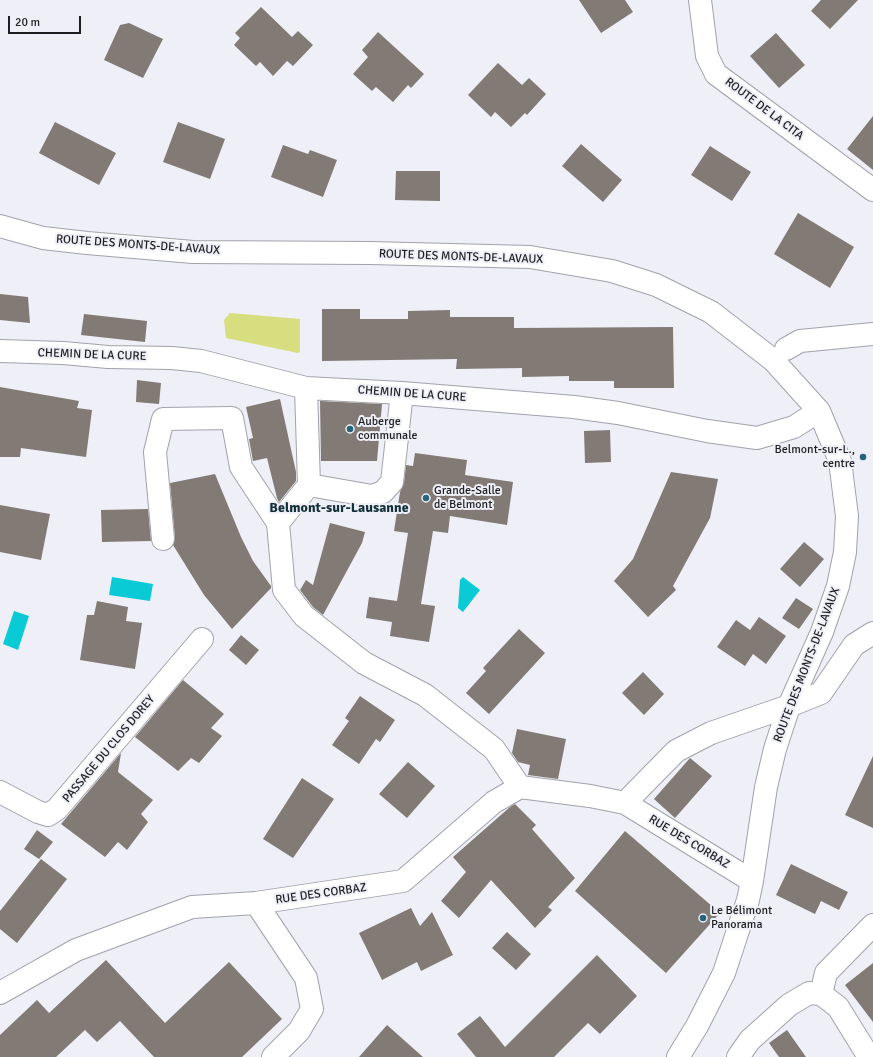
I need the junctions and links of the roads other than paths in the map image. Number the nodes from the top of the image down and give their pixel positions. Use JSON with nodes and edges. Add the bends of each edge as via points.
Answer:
{"nodes":[{"id":1,"x":700,"y":0,"type":"edge"},
{"id":2,"x":873,"y":190,"type":"edge"},
{"id":3,"x":0,"y":226,"type":"edge"},
{"id":4,"x":873,"y":334,"type":"edge"},
{"id":5,"x":786,"y":349,"type":"dead end"},
{"id":6,"x":0,"y":352,"type":"edge"},
{"id":7,"x":306,"y":388,"type":"junction"},
{"id":8,"x":402,"y":393,"type":"junction"},
{"id":9,"x":819,"y":410,"type":"junction"},
{"id":10,"x":309,"y":485,"type":"junction"},
{"id":11,"x":278,"y":523,"type":"junction"},
{"id":12,"x":163,"y":539,"type":"dead end"},
{"id":13,"x":873,"y":633,"type":"edge"},
{"id":14,"x":202,"y":639,"type":"dead end"},
{"id":15,"x":790,"y":706,"type":"junction"},
{"id":16,"x":520,"y":787,"type":"junction"},
{"id":17,"x":0,"y":792,"type":"edge"},
{"id":18,"x":625,"y":803,"type":"junction"},
{"id":19,"x":752,"y":881,"type":"junction"},
{"id":20,"x":256,"y":903,"type":"junction"},
{"id":21,"x":873,"y":925,"type":"edge"},
{"id":22,"x":0,"y":993,"type":"edge"},
{"id":23,"x":821,"y":994,"type":"junction"},
{"id":24,"x":273,"y":1057,"type":"edge"},
{"id":25,"x":678,"y":1057,"type":"edge"},
{"id":26,"x":738,"y":1057,"type":"edge"},
{"id":27,"x":869,"y":1057,"type":"edge"}],
"edges":[{"from":1,"to":2,"type":"street","name":"ROUTE DE LA CITA","via":[[707,56],[716,74]]},
{"from":3,"to":9,"type":"street","name":"ROUTE DES MONTS-DE-LAVAUX","via":[[43,238],[193,252],[530,257],[612,271],[656,285],[711,312],[772,360]]},
{"from":4,"to":5,"type":"street","via":[[800,341]]},
{"from":6,"to":7,"type":"street","name":"CHEMIN DE LA CURE","via":[[201,361]]},
{"from":7,"to":8,"type":"street","name":"CHEMIN DE LA CURE"},
{"from":7,"to":10,"type":"street"},
{"from":8,"to":9,"type":"street","name":"CHEMIN DE LA CURE","via":[[574,407],[757,438],[794,427]]},
{"from":8,"to":10,"type":"street","via":[[392,482],[383,492],[372,496]]},
{"from":9,"to":15,"type":"street","name":"ROUTE DES MONTS-DE-LAVAUX","via":[[840,461],[847,516],[845,552],[838,586],[822,632]]},
{"from":10,"to":11,"type":"street"},
{"from":11,"to":12,"type":"street","via":[[241,468],[232,418],[163,419],[155,452]]},
{"from":11,"to":16,"type":"street","via":[[284,590],[304,616],[364,663],[425,695],[488,744]]},
{"from":13,"to":15,"type":"street","via":[[854,645],[821,693]]},
{"from":14,"to":17,"type":"street","name":"PASSAGE DU CLOS DOREY","via":[[57,810],[48,815],[38,812]]},
{"from":15,"to":18,"type":"street","via":[[711,733],[676,751]]},
{"from":15,"to":19,"type":"street","name":"ROUTE DES MONTS-DE-LAVAUX","via":[[775,749],[766,787]]},
{"from":16,"to":18,"type":"street","name":"RUE DES CORBAZ"},
{"from":16,"to":20,"type":"street","name":"RUE DES CORBAZ","via":[[494,802],[403,881]]},
{"from":18,"to":19,"type":"street","name":"RUE DES CORBAZ"},
{"from":19,"to":25,"type":"street","name":"ROUTE DES MONTS-DE-LAVAUX","via":[[724,973],[698,1026]]},
{"from":20,"to":22,"type":"street","name":"RUE DES CORBAZ","via":[[192,907],[76,950]]},
{"from":20,"to":24,"type":"street","via":[[306,978],[312,1009],[299,1031]]},
{"from":21,"to":23,"type":"street","via":[[826,973]]},
{"from":23,"to":26,"type":"street","via":[[809,993],[789,1005],[750,1040]]},
{"from":23,"to":27,"type":"street","via":[[838,1007]]}]}
